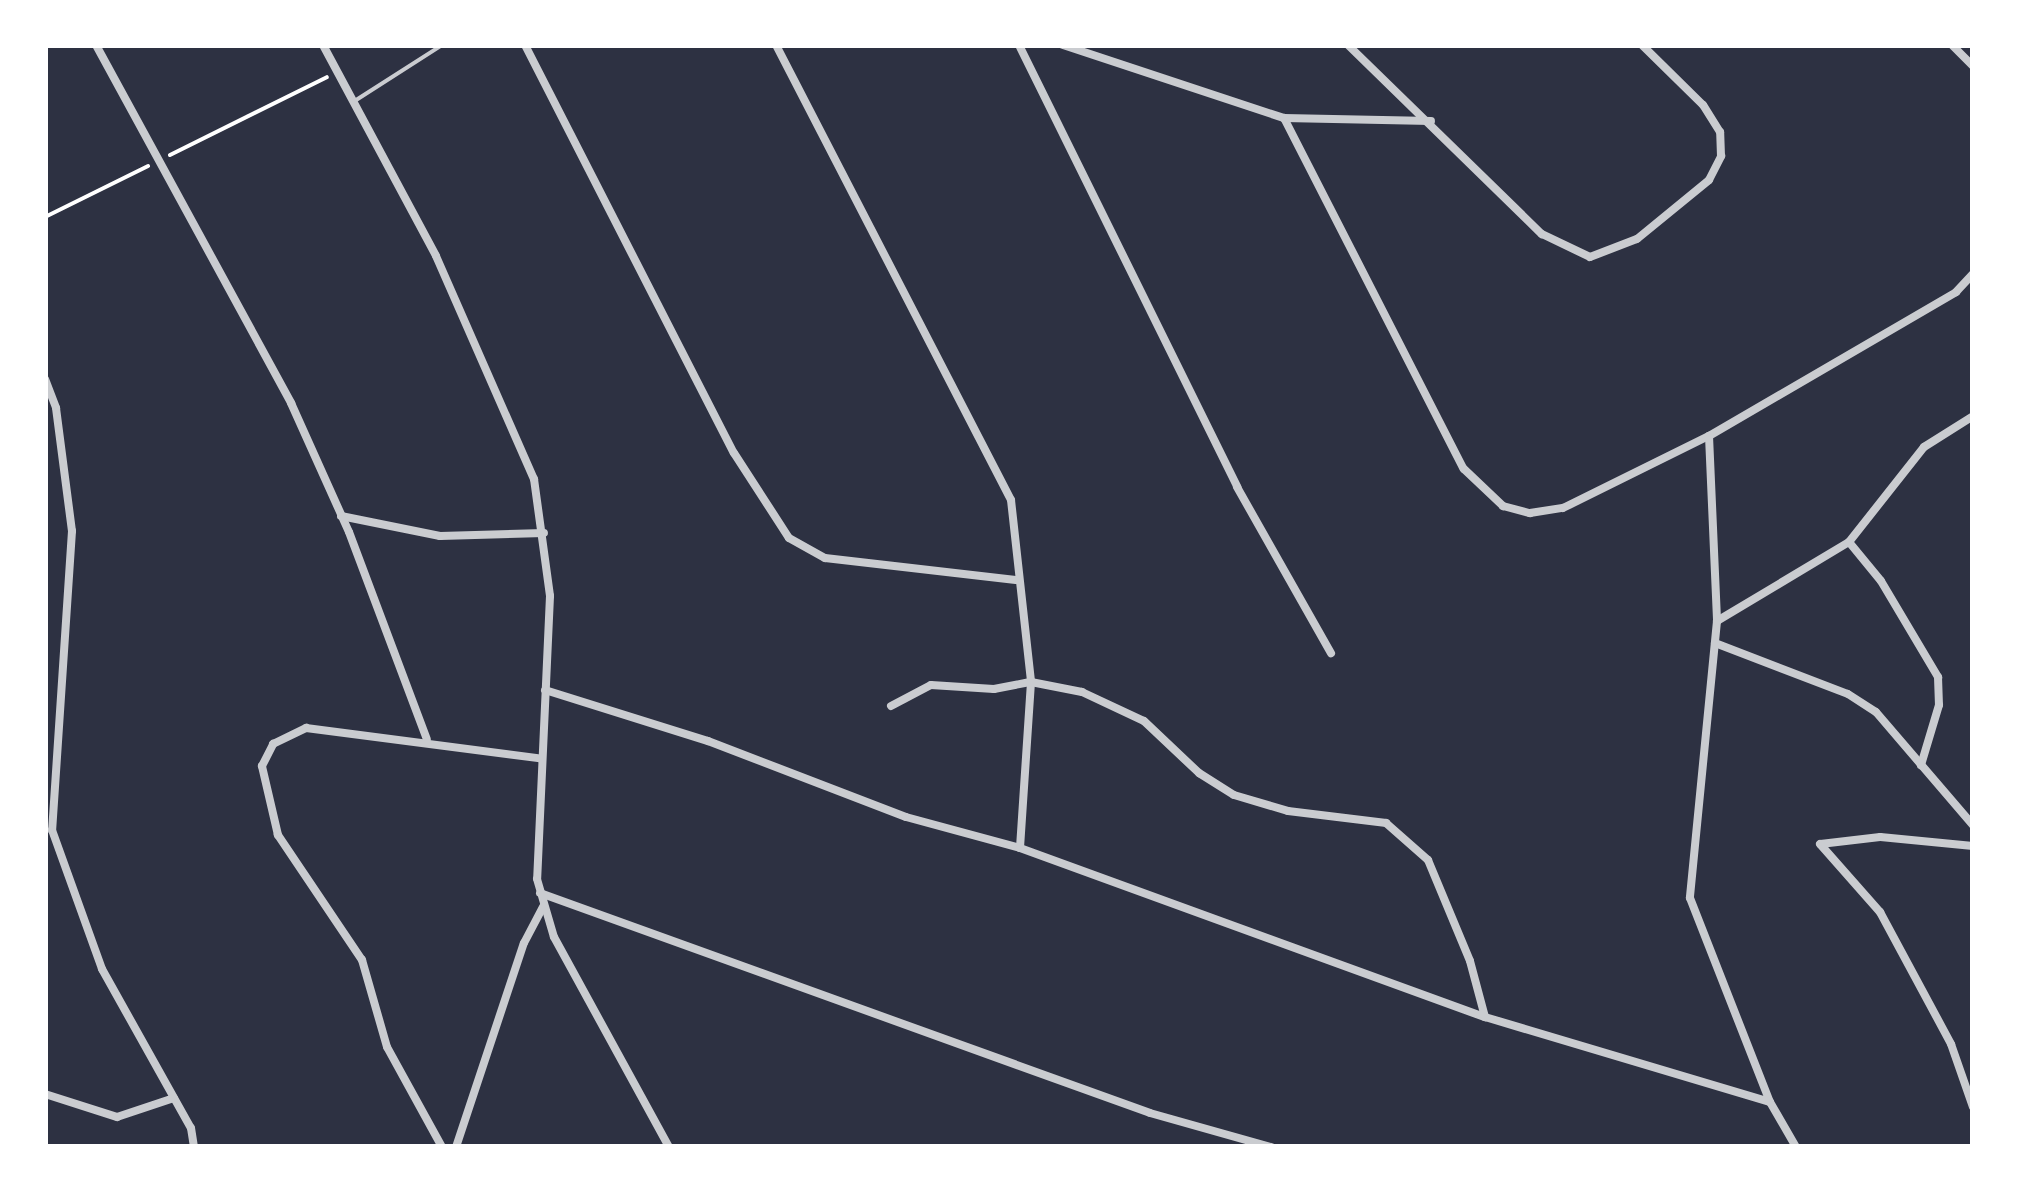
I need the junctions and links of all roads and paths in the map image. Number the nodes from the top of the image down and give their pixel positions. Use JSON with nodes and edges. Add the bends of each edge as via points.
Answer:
{"nodes":[{"id":1,"x":96,"y":45,"type":"edge"},
{"id":2,"x":323,"y":45,"type":"edge"},
{"id":3,"x":442,"y":45,"type":"edge"},
{"id":4,"x":525,"y":45,"type":"edge"},
{"id":5,"x":776,"y":45,"type":"edge"},
{"id":6,"x":1019,"y":45,"type":"edge"},
{"id":7,"x":1063,"y":45,"type":"edge"},
{"id":8,"x":1348,"y":45,"type":"edge"},
{"id":9,"x":1642,"y":45,"type":"edge"},
{"id":10,"x":1952,"y":45,"type":"edge"},
{"id":11,"x":1973,"y":66,"type":"edge"},
{"id":12,"x":337,"y":72,"type":"junction"},
{"id":13,"x":353,"y":102,"type":"junction"},
{"id":14,"x":1284,"y":118,"type":"junction"},
{"id":15,"x":1431,"y":121,"type":"junction"},
{"id":16,"x":158,"y":160,"type":"junction"},
{"id":17,"x":45,"y":217,"type":"edge"},
{"id":18,"x":1973,"y":274,"type":"edge"},
{"id":19,"x":45,"y":379,"type":"edge"},
{"id":20,"x":1973,"y":416,"type":"edge"},
{"id":21,"x":1709,"y":436,"type":"junction"},
{"id":22,"x":342,"y":516,"type":"junction"},
{"id":23,"x":544,"y":533,"type":"junction"},
{"id":24,"x":1849,"y":542,"type":"junction"},
{"id":25,"x":1016,"y":580,"type":"junction"},
{"id":26,"x":1717,"y":620,"type":"junction"},
{"id":27,"x":1715,"y":643,"type":"junction"},
{"id":28,"x":1331,"y":653,"type":"dead end"},
{"id":29,"x":1031,"y":682,"type":"junction"},
{"id":30,"x":545,"y":690,"type":"junction"},
{"id":31,"x":891,"y":706,"type":"dead end"},
{"id":32,"x":427,"y":739,"type":"junction"},
{"id":33,"x":538,"y":758,"type":"junction"},
{"id":34,"x":1921,"y":765,"type":"junction"},
{"id":35,"x":1973,"y":825,"type":"edge"},
{"id":36,"x":48,"y":828,"type":"edge"},
{"id":37,"x":1973,"y":846,"type":"edge"},
{"id":38,"x":1020,"y":848,"type":"junction"},
{"id":39,"x":540,"y":894,"type":"junction"},
{"id":40,"x":544,"y":906,"type":"junction"},
{"id":41,"x":1485,"y":1016,"type":"junction"},
{"id":42,"x":45,"y":1094,"type":"edge"},
{"id":43,"x":174,"y":1098,"type":"junction"},
{"id":44,"x":1770,"y":1102,"type":"junction"},
{"id":45,"x":1973,"y":1107,"type":"edge"},
{"id":46,"x":194,"y":1147,"type":"edge"},
{"id":47,"x":442,"y":1147,"type":"edge"},
{"id":48,"x":456,"y":1147,"type":"edge"},
{"id":49,"x":668,"y":1147,"type":"edge"},
{"id":50,"x":1270,"y":1147,"type":"edge"},
{"id":51,"x":1796,"y":1147,"type":"edge"}],
"edges":[{"from":1,"to":16,"type":"street"},
{"from":2,"to":12,"type":"street"},
{"from":3,"to":13,"type":"lane"},
{"from":4,"to":25,"type":"street","via":[[734,452],[788,538],[825,558]]},
{"from":5,"to":25,"type":"street","via":[[1000,472],[1016,538]]},
{"from":6,"to":28,"type":"street","via":[[1237,487]]},
{"from":7,"to":14,"type":"street"},
{"from":8,"to":15,"type":"street"},
{"from":9,"to":15,"type":"street","via":[[1704,105],[1720,132],[1721,156],[1709,180],[1614,251],[1590,257],[1542,234]]},
{"from":10,"to":11,"type":"street"},
{"from":12,"to":13,"type":"street"},
{"from":12,"to":16,"type":"path"},
{"from":13,"to":23,"type":"street","via":[[436,256],[512,424],[534,479]]},
{"from":14,"to":15,"type":"street"},
{"from":14,"to":21,"type":"street","via":[[1480,490],[1530,514],[1563,508]]},
{"from":16,"to":17,"type":"path"},
{"from":16,"to":22,"type":"street","via":[[291,403]]},
{"from":18,"to":21,"type":"street","via":[[1956,292]]},
{"from":19,"to":36,"type":"street","via":[[56,408],[72,531]]},
{"from":20,"to":24,"type":"street","via":[[1924,447]]},
{"from":21,"to":26,"type":"street"},
{"from":22,"to":23,"type":"street","via":[[440,536]]},
{"from":22,"to":32,"type":"street"},
{"from":23,"to":30,"type":"street","via":[[550,596]]},
{"from":24,"to":26,"type":"street"},
{"from":24,"to":34,"type":"street","via":[[1881,581],[1938,677],[1939,706]]},
{"from":25,"to":29,"type":"street"},
{"from":26,"to":27,"type":"street"},
{"from":27,"to":34,"type":"street","via":[[1848,694],[1876,712]]},
{"from":27,"to":44,"type":"street","via":[[1690,898]]},
{"from":29,"to":31,"type":"street","via":[[994,689],[932,685]]},
{"from":29,"to":38,"type":"street"},
{"from":29,"to":41,"type":"street","via":[[1124,708],[1234,796],[1288,811],[1374,818],[1408,837],[1428,860],[1449,908]]},
{"from":30,"to":33,"type":"street"},
{"from":30,"to":38,"type":"street","via":[[708,741],[906,816]]},
{"from":32,"to":33,"type":"street"},
{"from":32,"to":47,"type":"street","via":[[306,728],[272,744],[262,766],[278,836],[362,960],[387,1046]]},
{"from":33,"to":39,"type":"street"},
{"from":34,"to":35,"type":"street"},
{"from":36,"to":43,"type":"street","via":[[102,969]]},
{"from":37,"to":45,"type":"street","via":[[1880,837],[1820,844],[1880,912],[1951,1044]]},
{"from":38,"to":41,"type":"street"},
{"from":39,"to":40,"type":"street"},
{"from":39,"to":50,"type":"street","via":[[1150,1113]]},
{"from":40,"to":48,"type":"street","via":[[524,943]]},
{"from":40,"to":49,"type":"street","via":[[554,937]]},
{"from":41,"to":44,"type":"street"},
{"from":42,"to":43,"type":"street","via":[[117,1117]]},
{"from":43,"to":46,"type":"street"},
{"from":44,"to":51,"type":"street"}]}
